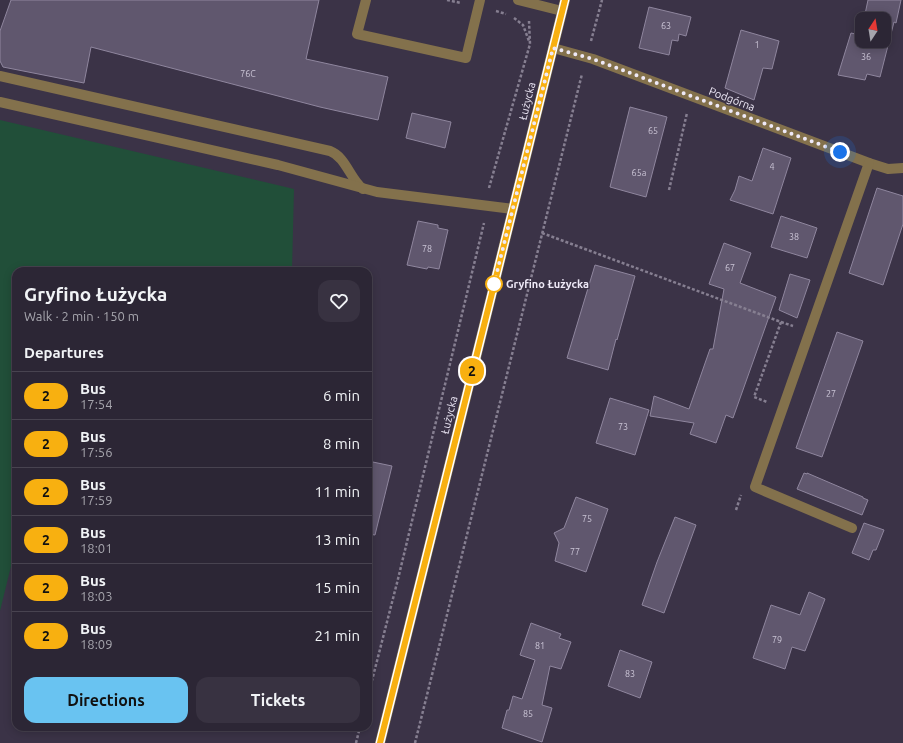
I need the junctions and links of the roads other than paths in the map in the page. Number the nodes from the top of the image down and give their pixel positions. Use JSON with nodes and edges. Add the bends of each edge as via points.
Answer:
{"nodes":[{"id":1,"x":366,"y":0,"type":"edge"},
{"id":2,"x":480,"y":0,"type":"edge"},
{"id":3,"x":518,"y":0,"type":"edge"},
{"id":4,"x":565,"y":0,"type":"edge"},
{"id":5,"x":562,"y":11,"type":"junction"},
{"id":6,"x":553,"y":48,"type":"junction"},
{"id":7,"x":0,"y":76,"type":"edge"},
{"id":8,"x":0,"y":102,"type":"edge"},
{"id":9,"x":869,"y":163,"type":"junction"},
{"id":10,"x":903,"y":168,"type":"edge"},
{"id":11,"x":363,"y":189,"type":"junction"},
{"id":12,"x":512,"y":209,"type":"junction"},
{"id":13,"x":852,"y":528,"type":"dead end"},
{"id":14,"x":380,"y":743,"type":"edge"}],
"edges":[{"from":1,"to":2,"type":"street","via":[[357,34],[466,58]]},
{"from":3,"to":5,"type":"street"},
{"from":4,"to":5,"type":"street","name":"Łużycka"},
{"from":5,"to":6,"type":"street","name":"Łużycka"},
{"from":6,"to":9,"type":"street","name":"Podgórna","via":[[593,59]]},
{"from":6,"to":12,"type":"street","name":"Łużycka"},
{"from":7,"to":11,"type":"street","via":[[330,151],[336,154]]},
{"from":8,"to":11,"type":"street","via":[[278,165]]},
{"from":9,"to":10,"type":"street","name":"Podgórna","via":[[888,169]]},
{"from":9,"to":13,"type":"street","via":[[755,487]]},
{"from":11,"to":12,"type":"street"},
{"from":12,"to":14,"type":"street","name":"Łużycka"}]}
